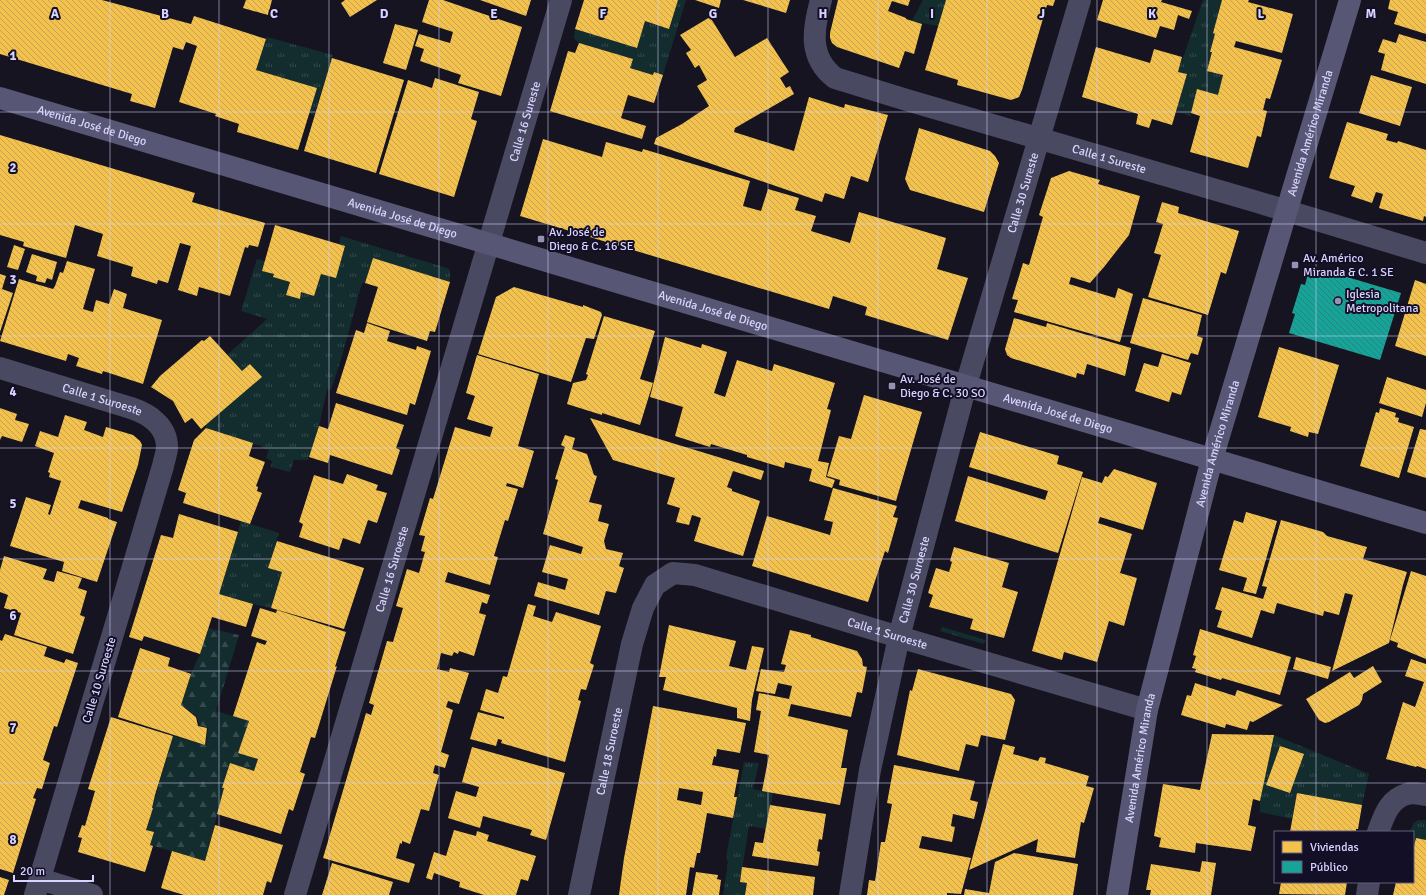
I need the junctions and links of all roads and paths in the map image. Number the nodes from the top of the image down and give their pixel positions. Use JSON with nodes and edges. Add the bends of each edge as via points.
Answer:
{"nodes":[{"id":1,"x":561,"y":0,"type":"edge"},
{"id":2,"x":821,"y":0,"type":"edge"},
{"id":3,"x":1080,"y":0,"type":"edge"},
{"id":4,"x":1350,"y":0,"type":"edge"},
{"id":5,"x":0,"y":98,"type":"edge"},
{"id":6,"x":1039,"y":138,"type":"junction"},
{"id":7,"x":1287,"y":211,"type":"junction"},
{"id":8,"x":488,"y":243,"type":"junction"},
{"id":9,"x":1426,"y":254,"type":"edge"},
{"id":10,"x":0,"y":368,"type":"edge"},
{"id":11,"x":966,"y":385,"type":"junction"},
{"id":12,"x":1212,"y":459,"type":"junction"},
{"id":13,"x":163,"y":466,"type":"joint"},
{"id":14,"x":1426,"y":523,"type":"edge"},
{"id":15,"x":643,"y":608,"type":"joint"},
{"id":16,"x":899,"y":637,"type":"junction"},
{"id":17,"x":1147,"y":710,"type":"junction"},
{"id":18,"x":1417,"y":794,"type":"edge"},
{"id":19,"x":1378,"y":831,"type":"edge"},
{"id":20,"x":1369,"y":883,"type":"edge"},
{"id":21,"x":37,"y":887,"type":"edge"},
{"id":22,"x":92,"y":895,"type":"edge"},
{"id":23,"x":295,"y":895,"type":"edge"},
{"id":24,"x":579,"y":895,"type":"edge"},
{"id":25,"x":850,"y":895,"type":"edge"},
{"id":26,"x":1117,"y":895,"type":"edge"},
{"id":27,"x":1367,"y":895,"type":"edge"}],
"edges":[{"from":1,"to":8,"type":"street","name":"Calle 16 Sureste"},
{"from":2,"to":6,"type":"street","name":"Calle 1 Sureste","via":[[815,22],[814,40],[817,56],[835,78]]},
{"from":3,"to":6,"type":"street","name":"Calle 30 Sureste"},
{"from":4,"to":7,"type":"main road","name":"Avenida Américo Miranda"},
{"from":5,"to":8,"type":"main road","name":"Avenida José de Diego"},
{"from":6,"to":7,"type":"street","name":"Calle 1 Sureste"},
{"from":6,"to":11,"type":"street","name":"Calle 30 Sureste"},
{"from":7,"to":9,"type":"street","name":"Calle 1 Sureste"},
{"from":7,"to":12,"type":"main road","name":"Avenida Américo Miranda"},
{"from":8,"to":11,"type":"main road","name":"Avenida José de Diego"},
{"from":8,"to":23,"type":"street","name":"Calle 16 Suroeste"},
{"from":10,"to":13,"type":"street","name":"Calle 1 Suroeste","via":[[131,408],[149,416],[158,423],[164,434],[167,447]]},
{"from":11,"to":12,"type":"main road","name":"Avenida José de Diego"},
{"from":11,"to":16,"type":"street","name":"Calle 30 Suroeste"},
{"from":12,"to":14,"type":"main road","name":"Avenida José de Diego"},
{"from":12,"to":17,"type":"main road","name":"Avenida Américo Miranda"},
{"from":13,"to":21,"type":"street","name":"Calle 10 Suroeste"},
{"from":15,"to":16,"type":"street","name":"Calle 1 Suroeste","via":[[655,585],[673,573],[696,575]]},
{"from":15,"to":24,"type":"street","name":"Calle 18 Suroeste","via":[[632,644]]},
{"from":16,"to":17,"type":"street","name":"Calle 1 Suroeste"},
{"from":16,"to":25,"type":"street","name":"Calle 30 Suroeste","via":[[870,770]]},
{"from":17,"to":26,"type":"main road","name":"Avenida Américo Miranda"},
{"from":18,"to":19,"type":"street","via":[[1396,799],[1386,812]]},
{"from":20,"to":27,"type":"street"},
{"from":21,"to":22,"type":"street"}]}
